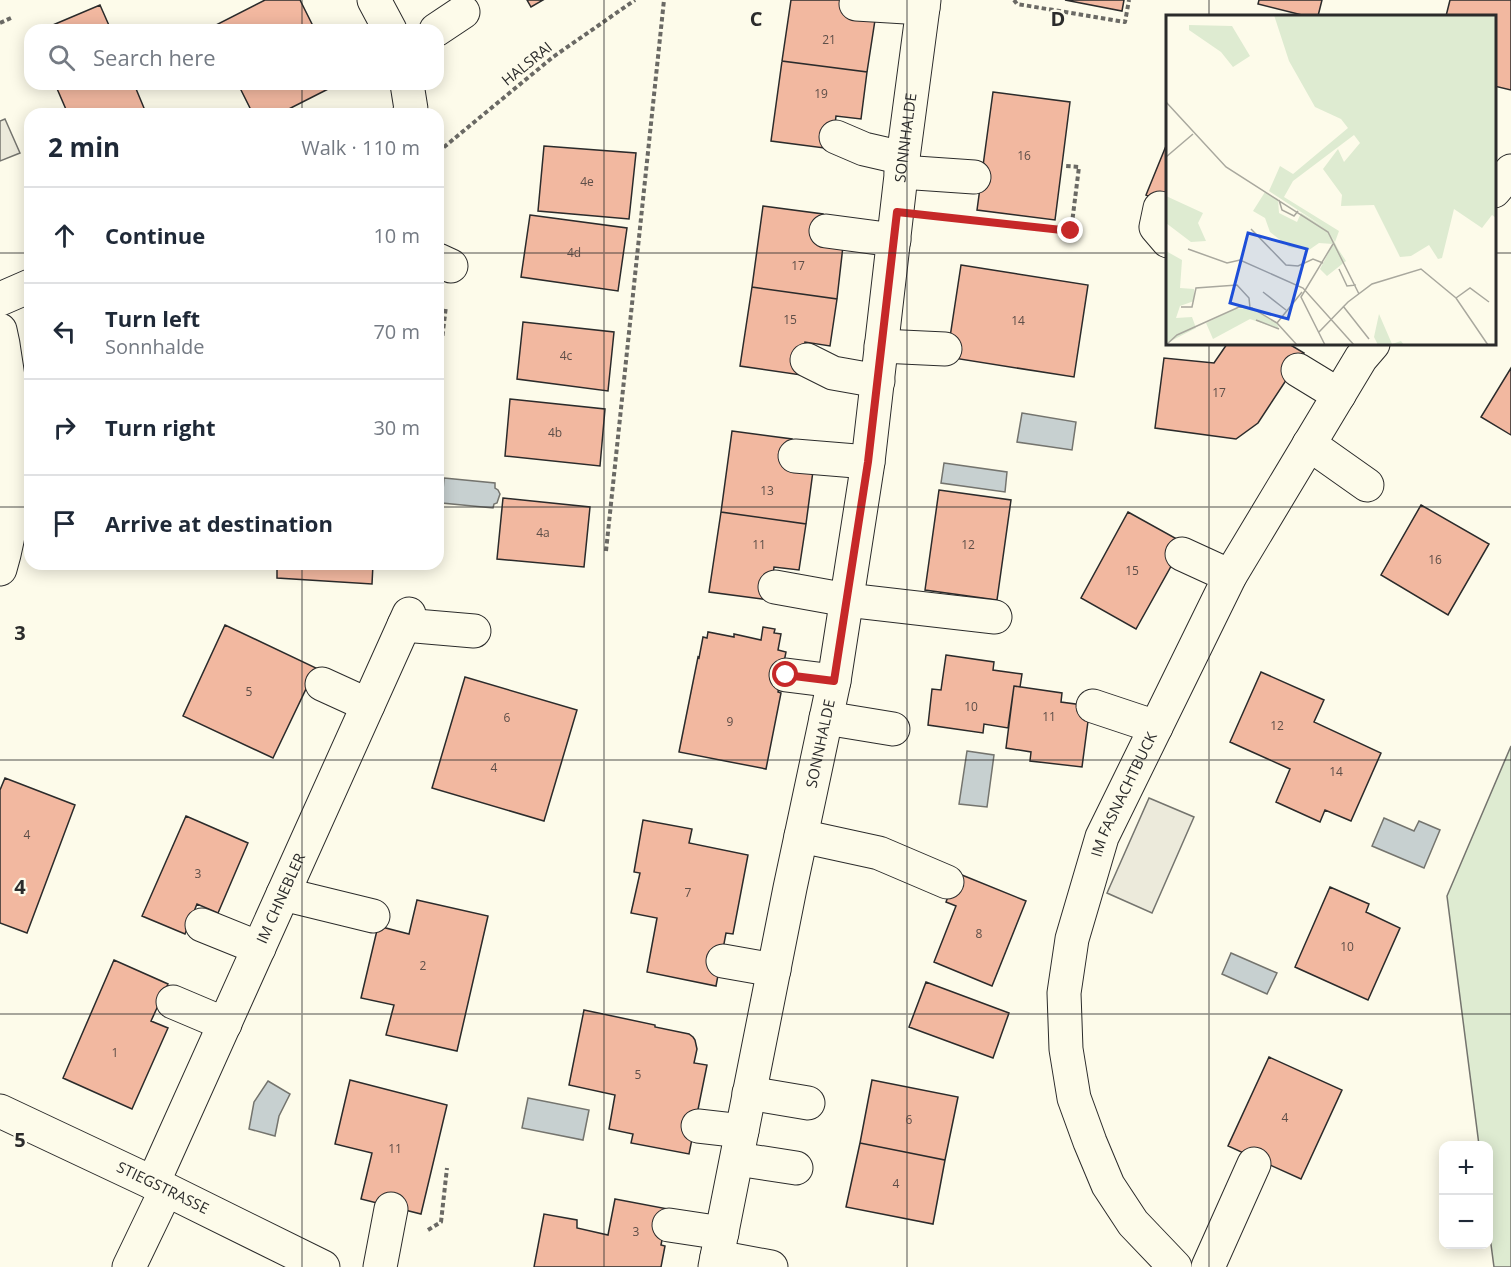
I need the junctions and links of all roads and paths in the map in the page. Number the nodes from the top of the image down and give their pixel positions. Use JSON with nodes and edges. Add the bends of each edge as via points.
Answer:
{"nodes":[{"id":1,"x":374,"y":0,"type":"edge"},
{"id":2,"x":635,"y":0,"type":"edge"},
{"id":3,"x":664,"y":0,"type":"edge"},
{"id":4,"x":1014,"y":0,"type":"edge"},
{"id":5,"x":1129,"y":0,"type":"edge"},
{"id":6,"x":856,"y":4,"type":"dead end"},
{"id":7,"x":923,"y":4,"type":"edge"},
{"id":8,"x":463,"y":12,"type":"dead end"},
{"id":9,"x":11,"y":18,"type":"dead end"},
{"id":10,"x":0,"y":23,"type":"edge"},
{"id":11,"x":387,"y":24,"type":"edge"},
{"id":12,"x":444,"y":25,"type":"edge"},
{"id":13,"x":408,"y":90,"type":"edge"},
{"id":14,"x":411,"y":108,"type":"edge"},
{"id":15,"x":836,"y":137,"type":"dead end"},
{"id":16,"x":444,"y":147,"type":"edge"},
{"id":17,"x":902,"y":165,"type":"junction"},
{"id":18,"x":1066,"y":166,"type":"dead end"},
{"id":19,"x":1511,"y":171,"type":"edge"},
{"id":20,"x":974,"y":177,"type":"dead end"},
{"id":21,"x":1496,"y":189,"type":"edge"},
{"id":22,"x":1160,"y":208,"type":"dead end"},
{"id":23,"x":967,"y":220,"type":"dead end"},
{"id":24,"x":826,"y":231,"type":"dead end"},
{"id":25,"x":894,"y":240,"type":"junction"},
{"id":26,"x":1166,"y":240,"type":"edge"},
{"id":27,"x":24,"y":289,"type":"edge"},
{"id":28,"x":0,"y":299,"type":"edge"},
{"id":29,"x":0,"y":330,"type":"edge"},
{"id":30,"x":1372,"y":345,"type":"edge"},
{"id":31,"x":881,"y":346,"type":"junction"},
{"id":32,"x":945,"y":349,"type":"dead end"},
{"id":33,"x":807,"y":360,"type":"dead end"},
{"id":34,"x":1298,"y":370,"type":"dead end"},
{"id":35,"x":878,"y":381,"type":"junction"},
{"id":36,"x":1339,"y":395,"type":"junction"},
{"id":37,"x":22,"y":429,"type":"edge"},
{"id":38,"x":1309,"y":444,"type":"junction"},
{"id":39,"x":795,"y":456,"type":"dead end"},
{"id":40,"x":868,"y":462,"type":"junction"},
{"id":41,"x":1367,"y":485,"type":"dead end"},
{"id":42,"x":606,"y":551,"type":"dead end"},
{"id":43,"x":1182,"y":554,"type":"dead end"},
{"id":44,"x":0,"y":569,"type":"edge"},
{"id":45,"x":1230,"y":576,"type":"junction"},
{"id":46,"x":775,"y":587,"type":"dead end"},
{"id":47,"x":847,"y":600,"type":"junction"},
{"id":48,"x":995,"y":617,"type":"dead end"},
{"id":49,"x":474,"y":631,"type":"dead end"},
{"id":50,"x":786,"y":675,"type":"dead end"},
{"id":51,"x":834,"y":681,"type":"junction"},
{"id":52,"x":322,"y":684,"type":"dead end"},
{"id":53,"x":368,"y":705,"type":"junction"},
{"id":54,"x":1093,"y":706,"type":"dead end"},
{"id":55,"x":826,"y":718,"type":"junction"},
{"id":56,"x":1156,"y":727,"type":"junction"},
{"id":57,"x":893,"y":729,"type":"dead end"},
{"id":58,"x":801,"y":836,"type":"junction"},
{"id":59,"x":947,"y":882,"type":"dead end"},
{"id":60,"x":283,"y":894,"type":"junction"},
{"id":61,"x":373,"y":916,"type":"dead end"},
{"id":62,"x":202,"y":925,"type":"dead end"},
{"id":63,"x":259,"y":948,"type":"junction"},
{"id":64,"x":723,"y":961,"type":"dead end"},
{"id":65,"x":774,"y":970,"type":"junction"},
{"id":66,"x":173,"y":1002,"type":"dead end"},
{"id":67,"x":225,"y":1024,"type":"junction"},
{"id":68,"x":749,"y":1093,"type":"junction"},
{"id":69,"x":808,"y":1103,"type":"dead end"},
{"id":70,"x":0,"y":1111,"type":"edge"},
{"id":71,"x":698,"y":1126,"type":"dead end"},
{"id":72,"x":739,"y":1145,"type":"junction"},
{"id":73,"x":1254,"y":1164,"type":"dead end"},
{"id":74,"x":796,"y":1168,"type":"dead end"},
{"id":75,"x":159,"y":1187,"type":"junction"},
{"id":76,"x":391,"y":1209,"type":"dead end"},
{"id":77,"x":669,"y":1225,"type":"dead end"},
{"id":78,"x":718,"y":1252,"type":"edge"},
{"id":79,"x":1160,"y":1262,"type":"edge"},
{"id":80,"x":129,"y":1267,"type":"edge"},
{"id":81,"x":323,"y":1267,"type":"edge"},
{"id":82,"x":380,"y":1267,"type":"edge"},
{"id":83,"x":771,"y":1267,"type":"edge"},
{"id":84,"x":1208,"y":1267,"type":"edge"}],
"edges":[{"from":1,"to":11,"type":"street"},
{"from":2,"to":16,"type":"path","name":"HALSRAI","via":[[553,57]]},
{"from":3,"to":42,"type":"path"},
{"from":4,"to":5,"type":"path","via":[[1017,4],[1125,22]]},
{"from":6,"to":7,"type":"street"},
{"from":7,"to":17,"type":"street","name":"SONNHALDE"},
{"from":8,"to":12,"type":"street"},
{"from":9,"to":10,"type":"path"},
{"from":13,"to":14,"type":"street"},
{"from":15,"to":17,"type":"street"},
{"from":17,"to":20,"type":"street"},
{"from":17,"to":25,"type":"street","name":"SONNHALDE"},
{"from":18,"to":23,"type":"path","via":[[1079,167],[1071,231]]},
{"from":19,"to":21,"type":"street"},
{"from":22,"to":26,"type":"street","via":[[1156,227]]},
{"from":24,"to":25,"type":"street"},
{"from":25,"to":31,"type":"street","name":"SONNHALDE"},
{"from":27,"to":28,"type":"street"},
{"from":29,"to":37,"type":"street"},
{"from":30,"to":36,"type":"street","name":"IM FASNACHTBUCK"},
{"from":31,"to":32,"type":"street"},
{"from":31,"to":35,"type":"street","name":"SONNHALDE"},
{"from":33,"to":35,"type":"street","via":[[833,373]]},
{"from":34,"to":36,"type":"street"},
{"from":35,"to":40,"type":"street","name":"SONNHALDE"},
{"from":36,"to":38,"type":"street","name":"IM FASNACHTBUCK"},
{"from":37,"to":44,"type":"street"},
{"from":38,"to":41,"type":"street"},
{"from":38,"to":45,"type":"street","name":"IM FASNACHTBUCK"},
{"from":39,"to":40,"type":"street"},
{"from":40,"to":47,"type":"street","name":"SONNHALDE"},
{"from":43,"to":45,"type":"street"},
{"from":45,"to":56,"type":"street","name":"IM FASNACHTBUCK"},
{"from":46,"to":47,"type":"street"},
{"from":47,"to":48,"type":"street"},
{"from":47,"to":51,"type":"street","name":"SONNHALDE"},
{"from":49,"to":53,"type":"street","name":"IM CHNEBLER","via":[[406,619]]},
{"from":50,"to":51,"type":"street"},
{"from":51,"to":55,"type":"street","name":"SONNHALDE"},
{"from":52,"to":53,"type":"street"},
{"from":53,"to":60,"type":"street","name":"IM CHNEBLER"},
{"from":54,"to":56,"type":"street"},
{"from":55,"to":57,"type":"street"},
{"from":55,"to":58,"type":"street","name":"SONNHALDE"},
{"from":56,"to":79,"type":"street","name":"IM FASNACHTBUCK","via":[[1102,837],[1072,939],[1064,993],[1066,1049],[1074,1098],[1108,1185]]},
{"from":58,"to":59,"type":"street","via":[[879,852]]},
{"from":58,"to":65,"type":"street","name":"SONNHALDE"},
{"from":60,"to":61,"type":"street"},
{"from":60,"to":63,"type":"street","name":"IM CHNEBLER"},
{"from":62,"to":63,"type":"street"},
{"from":63,"to":67,"type":"street","name":"IM CHNEBLER"},
{"from":64,"to":65,"type":"street"},
{"from":65,"to":68,"type":"street","name":"SONNHALDE"},
{"from":66,"to":67,"type":"street"},
{"from":67,"to":75,"type":"street","name":"IM CHNEBLER"},
{"from":68,"to":69,"type":"street"},
{"from":68,"to":72,"type":"street","name":"SONNHALDE"},
{"from":70,"to":75,"type":"street","name":"STIEGSTRASSE"},
{"from":71,"to":72,"type":"street"},
{"from":72,"to":74,"type":"street"},
{"from":72,"to":78,"type":"street","name":"SONNHALDE"},
{"from":73,"to":84,"type":"street"},
{"from":75,"to":80,"type":"street","name":"IM CHNEBLER"},
{"from":75,"to":81,"type":"street","name":"STIEGSTRASSE"},
{"from":76,"to":82,"type":"street"},
{"from":77,"to":78,"type":"street"},
{"from":78,"to":83,"type":"street"}]}
